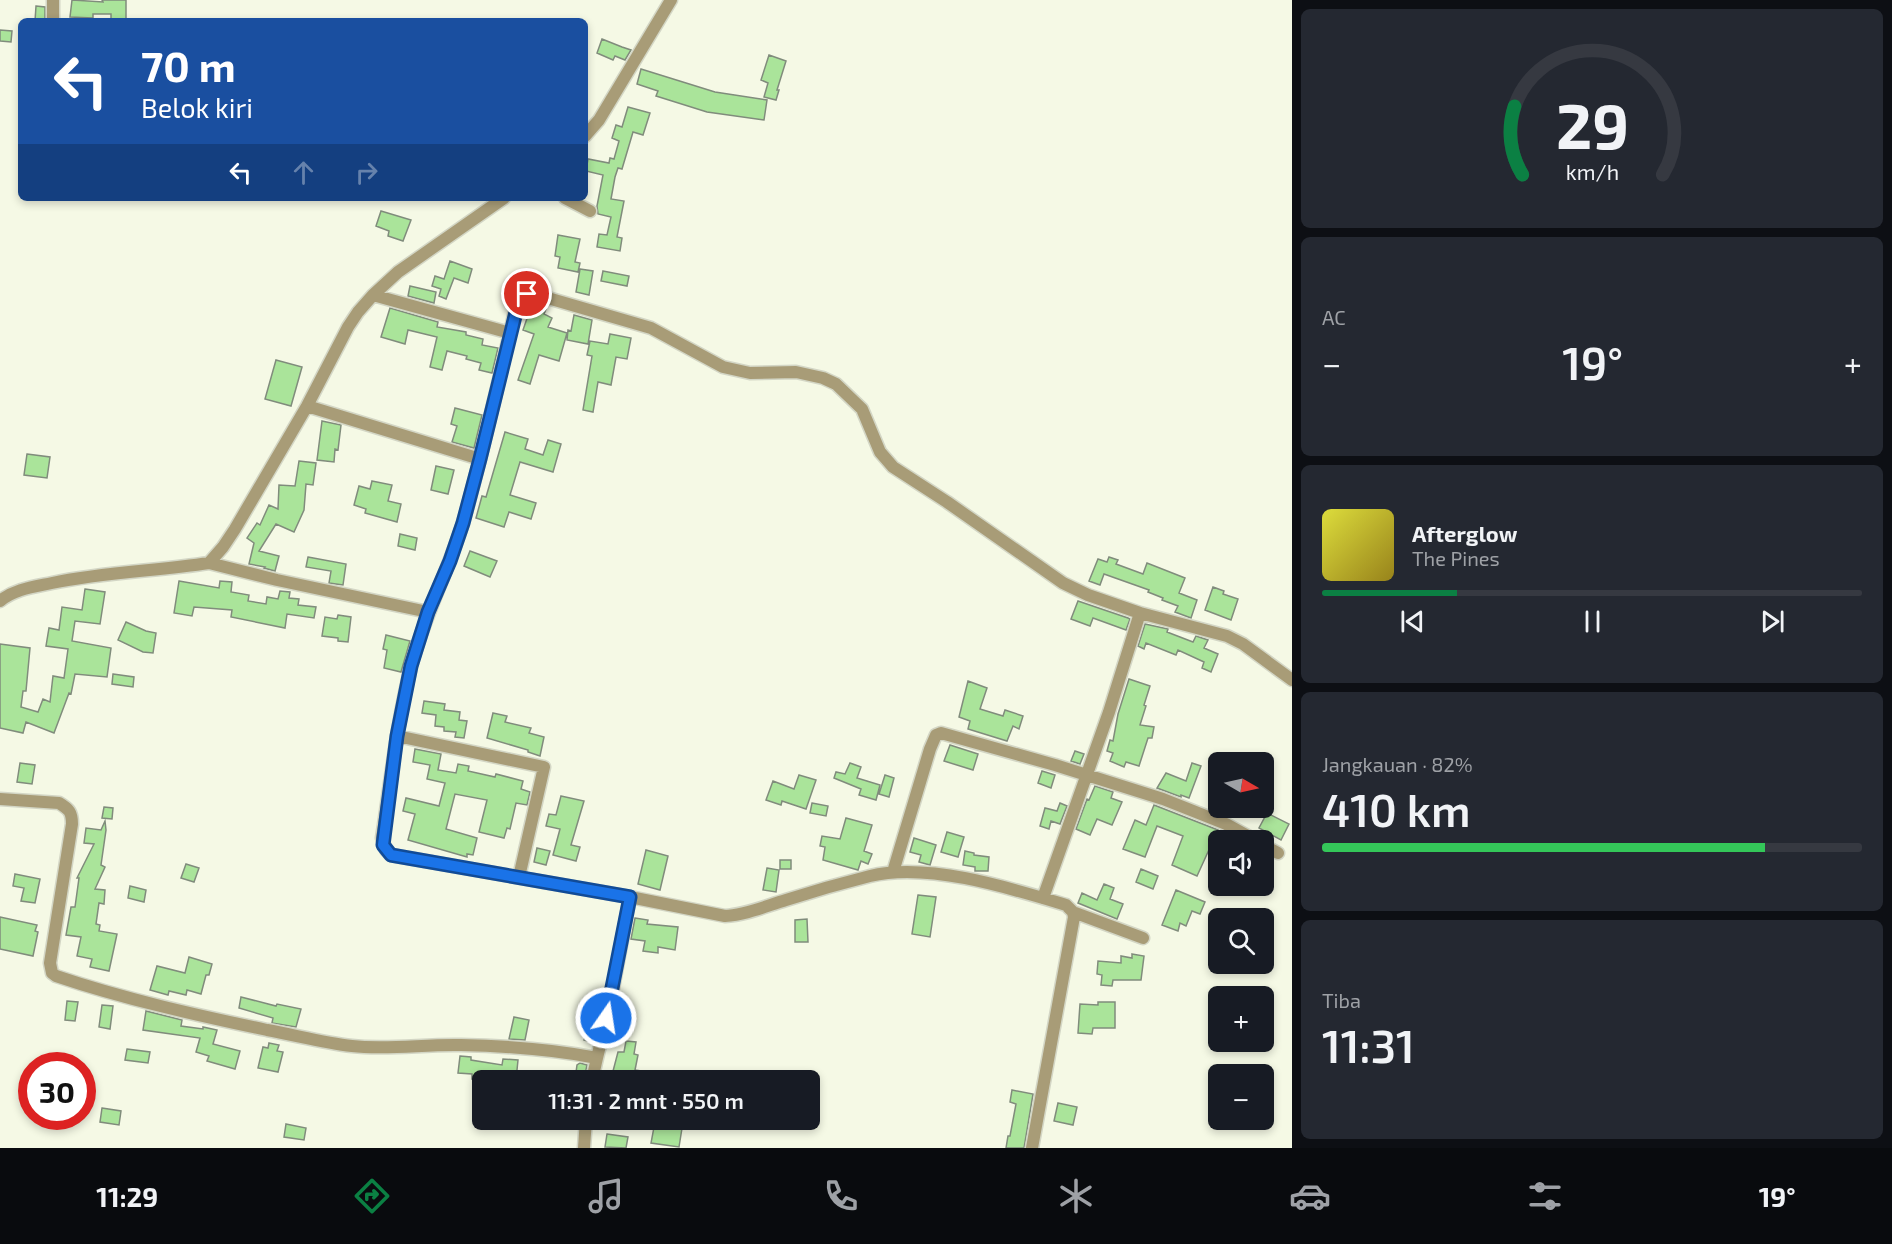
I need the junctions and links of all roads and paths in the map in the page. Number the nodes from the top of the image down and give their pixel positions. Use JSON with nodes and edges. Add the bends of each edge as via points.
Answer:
{"nodes":[{"id":1,"x":53,"y":0,"type":"edge"},
{"id":2,"x":671,"y":0,"type":"edge"},
{"id":3,"x":53,"y":18,"type":"edge"},
{"id":4,"x":588,"y":132,"type":"edge"},
{"id":5,"x":500,"y":201,"type":"edge"},
{"id":6,"x":571,"y":201,"type":"edge"},
{"id":7,"x":590,"y":211,"type":"dead end"},
{"id":8,"x":373,"y":295,"type":"junction"},
{"id":9,"x":510,"y":333,"type":"junction"},
{"id":10,"x":307,"y":406,"type":"junction"},
{"id":11,"x":480,"y":459,"type":"junction"},
{"id":12,"x":209,"y":563,"type":"junction"},
{"id":13,"x":0,"y":602,"type":"edge"},
{"id":14,"x":428,"y":612,"type":"junction"},
{"id":15,"x":1140,"y":613,"type":"junction"},
{"id":16,"x":1292,"y":681,"type":"edge"},
{"id":17,"x":397,"y":736,"type":"junction"},
{"id":18,"x":1087,"y":775,"type":"junction"},
{"id":19,"x":0,"y":799,"type":"edge"},
{"id":20,"x":1237,"y":830,"type":"edge"},
{"id":21,"x":1274,"y":851,"type":"edge"},
{"id":22,"x":1278,"y":854,"type":"dead end"},
{"id":23,"x":893,"y":872,"type":"junction"},
{"id":24,"x":519,"y":876,"type":"junction"},
{"id":25,"x":630,"y":897,"type":"junction"},
{"id":26,"x":1043,"y":898,"type":"junction"},
{"id":27,"x":1073,"y":912,"type":"junction"},
{"id":28,"x":1143,"y":938,"type":"dead end"},
{"id":29,"x":597,"y":1058,"type":"junction"},
{"id":30,"x":594,"y":1070,"type":"edge"},
{"id":31,"x":585,"y":1130,"type":"edge"},
{"id":32,"x":584,"y":1148,"type":"edge"},
{"id":33,"x":1032,"y":1148,"type":"edge"}],
"edges":[{"from":1,"to":3,"type":"street"},
{"from":2,"to":4,"type":"street"},
{"from":5,"to":8,"type":"street"},
{"from":6,"to":7,"type":"street"},
{"from":8,"to":9,"type":"street"},
{"from":8,"to":10,"type":"street","via":[[348,327]]},
{"from":9,"to":11,"type":"street"},
{"from":9,"to":15,"type":"street","via":[[522,297],[534,294],[651,328],[723,367],[750,373],[796,372],[823,378],[843,389],[862,409],[880,452],[900,473],[1063,583]]},
{"from":10,"to":11,"type":"street"},
{"from":10,"to":12,"type":"street","via":[[235,529]]},
{"from":11,"to":14,"type":"street","via":[[450,561]]},
{"from":12,"to":13,"type":"street","via":[[70,579],[13,592]]},
{"from":12,"to":14,"type":"street"},
{"from":14,"to":17,"type":"street","via":[[411,666]]},
{"from":15,"to":16,"type":"street","via":[[1227,636]]},
{"from":15,"to":18,"type":"street"},
{"from":17,"to":24,"type":"street","via":[[382,838],[386,850],[391,855]]},
{"from":17,"to":24,"type":"street","via":[[544,767]]},
{"from":18,"to":20,"type":"street","via":[[1186,807]]},
{"from":18,"to":23,"type":"street","via":[[947,734],[936,735]]},
{"from":18,"to":26,"type":"street"},
{"from":19,"to":29,"type":"street","via":[[59,803],[72,814],[50,963],[56,976],[202,1016],[349,1046],[478,1046]]},
{"from":21,"to":22,"type":"street"},
{"from":23,"to":25,"type":"street","via":[[802,894],[738,916]]},
{"from":23,"to":26,"type":"street","via":[[967,879]]},
{"from":24,"to":25,"type":"street"},
{"from":25,"to":29,"type":"street"},
{"from":26,"to":27,"type":"street","via":[[1066,905]]},
{"from":27,"to":28,"type":"street"},
{"from":27,"to":33,"type":"street"},
{"from":29,"to":30,"type":"street"},
{"from":31,"to":32,"type":"street"}]}
